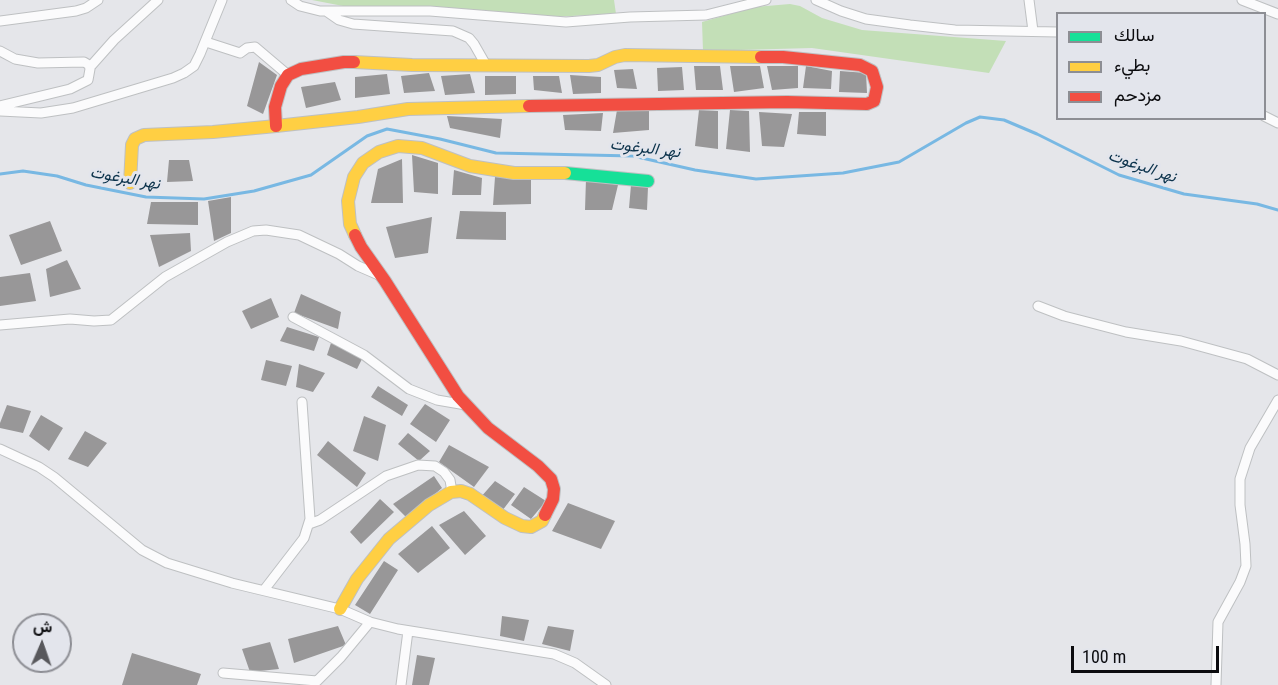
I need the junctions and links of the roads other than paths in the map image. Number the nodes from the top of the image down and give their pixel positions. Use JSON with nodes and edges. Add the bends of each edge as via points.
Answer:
{"nodes":[{"id":1,"x":98,"y":0,"type":"edge"},
{"id":2,"x":158,"y":0,"type":"edge"},
{"id":3,"x":222,"y":0,"type":"edge"},
{"id":4,"x":291,"y":0,"type":"edge"},
{"id":5,"x":766,"y":0,"type":"edge"},
{"id":6,"x":816,"y":0,"type":"edge"},
{"id":7,"x":1029,"y":0,"type":"edge"},
{"id":8,"x":1242,"y":0,"type":"edge"},
{"id":9,"x":326,"y":11,"type":"junction"},
{"id":10,"x":1278,"y":14,"type":"edge"},
{"id":11,"x":0,"y":21,"type":"edge"},
{"id":12,"x":1033,"y":32,"type":"junction"},
{"id":13,"x":1056,"y":32,"type":"edge"},
{"id":14,"x":206,"y":42,"type":"junction"},
{"id":15,"x":0,"y":51,"type":"edge"},
{"id":16,"x":486,"y":65,"type":"junction"},
{"id":17,"x":90,"y":67,"type":"junction"},
{"id":18,"x":288,"y":75,"type":"junction"},
{"id":19,"x":0,"y":106,"type":"edge"},
{"id":20,"x":0,"y":111,"type":"edge"},
{"id":21,"x":276,"y":126,"type":"junction"},
{"id":22,"x":648,"y":181,"type":"dead end"},
{"id":23,"x":130,"y":183,"type":"dead end"},
{"id":24,"x":382,"y":276,"type":"junction"},
{"id":25,"x":1038,"y":306,"type":"dead end"},
{"id":26,"x":294,"y":317,"type":"dead end"},
{"id":27,"x":0,"y":325,"type":"edge"},
{"id":28,"x":1278,"y":375,"type":"edge"},
{"id":29,"x":1278,"y":400,"type":"edge"},
{"id":30,"x":302,"y":402,"type":"dead end"},
{"id":31,"x":466,"y":405,"type":"junction"},
{"id":32,"x":0,"y":449,"type":"edge"},
{"id":33,"x":452,"y":492,"type":"junction"},
{"id":34,"x":309,"y":524,"type":"junction"},
{"id":35,"x":264,"y":590,"type":"junction"},
{"id":36,"x":340,"y":609,"type":"junction"},
{"id":37,"x":370,"y":622,"type":"junction"},
{"id":38,"x":408,"y":631,"type":"junction"},
{"id":39,"x":223,"y":673,"type":"dead end"},
{"id":40,"x":401,"y":685,"type":"edge"},
{"id":41,"x":606,"y":685,"type":"edge"},
{"id":42,"x":1216,"y":685,"type":"edge"}],
"edges":[{"from":1,"to":11,"type":"street","via":[[76,11]]},
{"from":2,"to":17,"type":"street"},
{"from":3,"to":14,"type":"street"},
{"from":4,"to":9,"type":"street","via":[[300,6]]},
{"from":5,"to":9,"type":"street","via":[[706,15],[566,22],[430,11]]},
{"from":6,"to":12,"type":"street","via":[[866,19],[955,30]]},
{"from":7,"to":12,"type":"street"},
{"from":8,"to":10,"type":"street"},
{"from":9,"to":16,"type":"street","via":[[353,24],[453,31],[469,38]]},
{"from":12,"to":13,"type":"street"},
{"from":14,"to":18,"type":"street","via":[[240,53],[255,47]]},
{"from":14,"to":20,"type":"street","via":[[194,66],[173,78],[73,108],[41,113]]},
{"from":15,"to":17,"type":"street","via":[[25,61],[79,61]]},
{"from":16,"to":18,"type":"street","via":[[344,62]]},
{"from":16,"to":21,"type":"street","via":[[593,66],[625,55],[783,57],[860,65],[872,71],[878,87],[874,101],[867,104],[444,107]]},
{"from":17,"to":19,"type":"street","via":[[88,80],[70,89]]},
{"from":18,"to":21,"type":"street","via":[[274,107]]},
{"from":21,"to":23,"type":"street","via":[[139,136],[132,145]]},
{"from":22,"to":24,"type":"street","via":[[574,172],[514,173],[470,166],[422,148],[398,146],[379,152],[363,163],[354,177],[348,201],[350,224]]},
{"from":24,"to":27,"type":"street","via":[[298,235],[253,231],[165,277],[111,320]]},
{"from":24,"to":31,"type":"street"},
{"from":25,"to":28,"type":"street","via":[[1126,332],[1181,341],[1247,359]]},
{"from":26,"to":31,"type":"street","via":[[364,355],[409,389],[437,400]]},
{"from":29,"to":42,"type":"street","via":[[1250,448],[1240,479],[1246,566],[1218,622]]},
{"from":30,"to":34,"type":"street"},
{"from":31,"to":33,"type":"street","via":[[551,479],[553,499],[542,521],[531,527],[505,518],[470,494]]},
{"from":32,"to":35,"type":"street","via":[[39,466],[152,556],[191,571]]},
{"from":33,"to":34,"type":"street","via":[[444,472],[435,466],[418,465],[386,476]]},
{"from":33,"to":36,"type":"street","via":[[429,505],[389,539],[357,579]]},
{"from":34,"to":35,"type":"street","via":[[299,546]]},
{"from":35,"to":36,"type":"street"},
{"from":36,"to":37,"type":"street"},
{"from":37,"to":38,"type":"street"},
{"from":37,"to":39,"type":"street","via":[[317,681]]},
{"from":38,"to":40,"type":"street"},
{"from":38,"to":41,"type":"street","via":[[554,654],[575,663]]}]}
